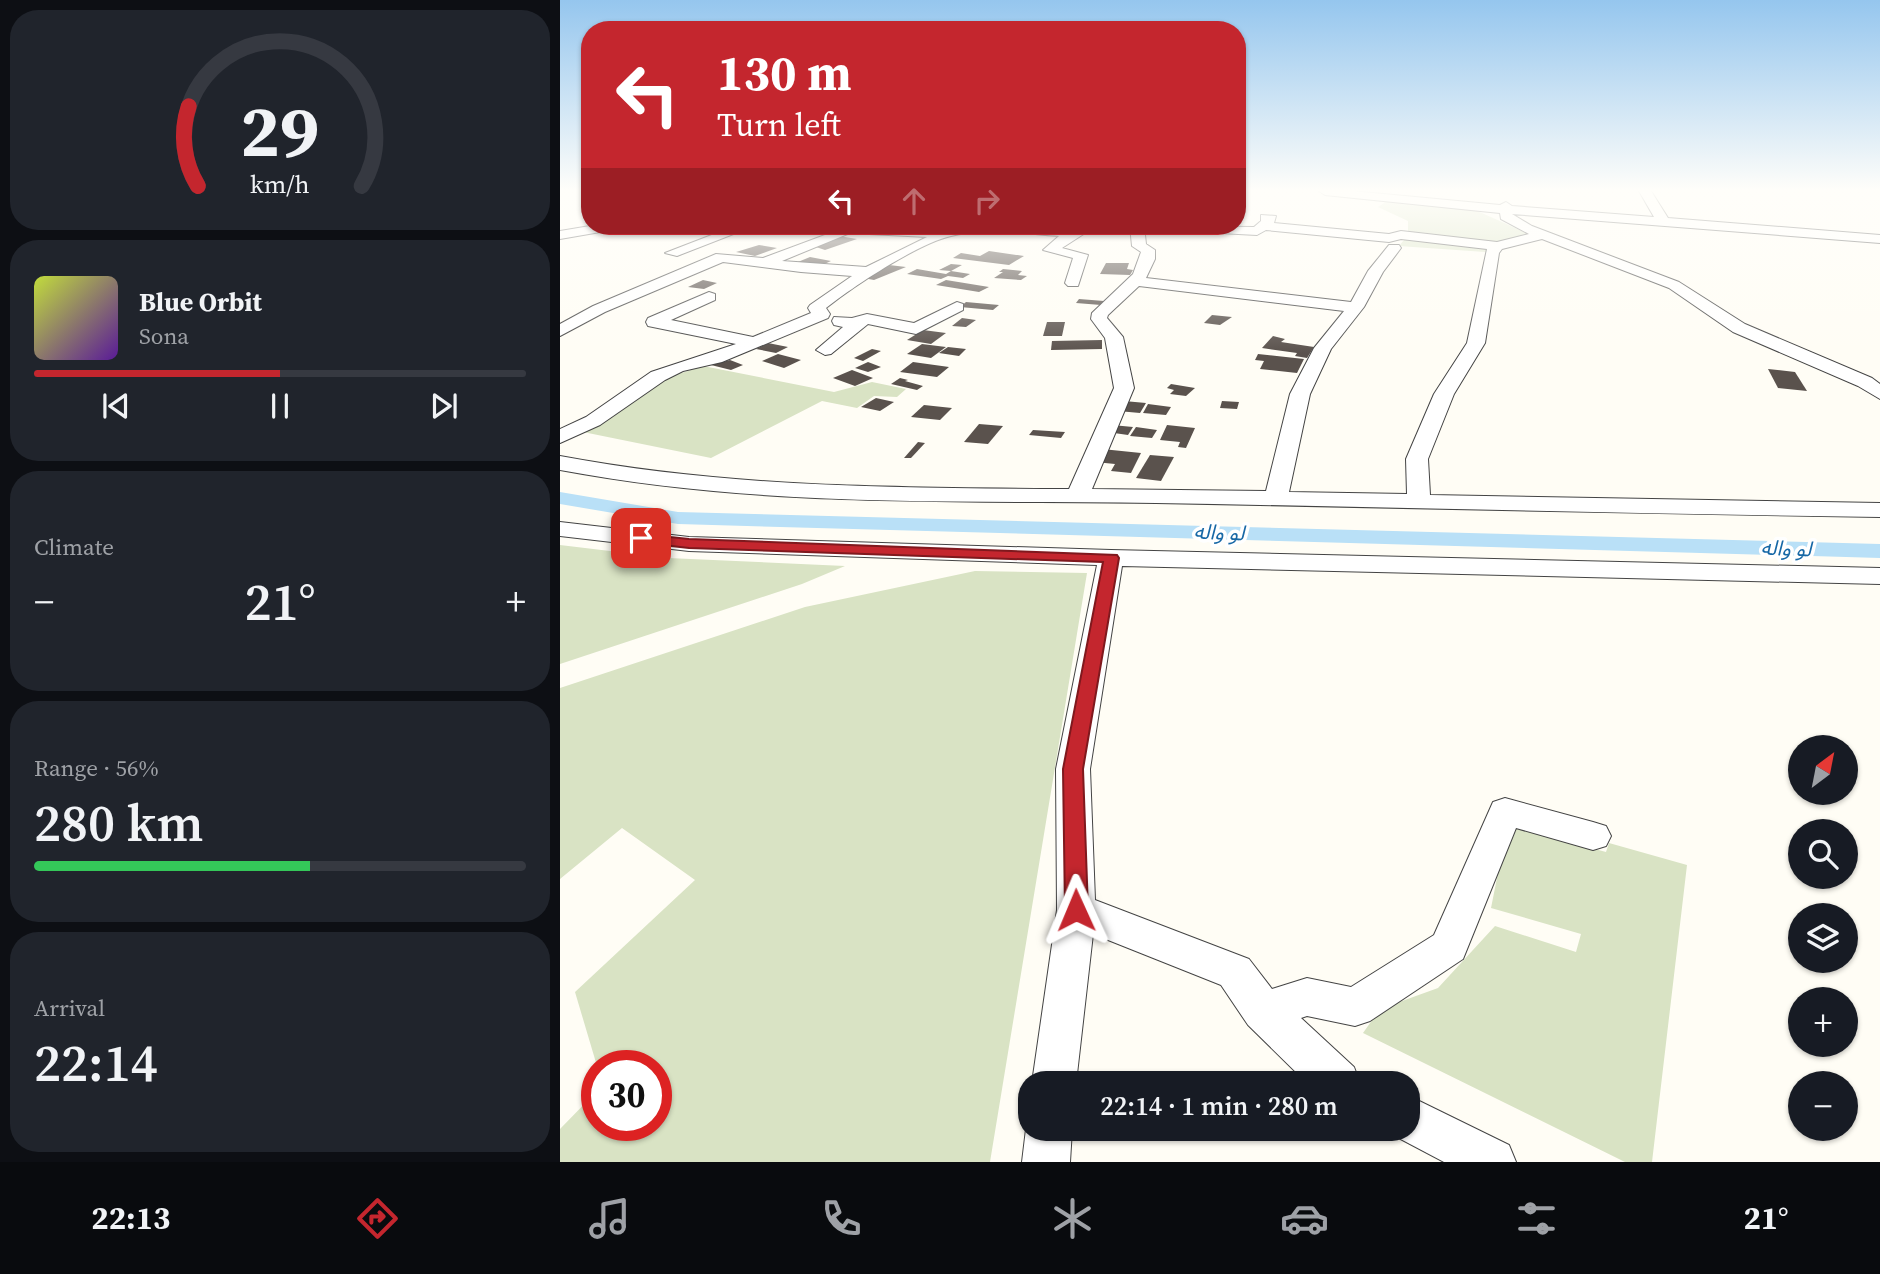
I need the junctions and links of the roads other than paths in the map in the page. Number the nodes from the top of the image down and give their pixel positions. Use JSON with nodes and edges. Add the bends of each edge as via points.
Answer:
{"nodes":[{"id":1,"x":694,"y":245,"type":"edge"},
{"id":2,"x":810,"y":245,"type":"edge"},
{"id":3,"x":922,"y":245,"type":"edge"},
{"id":4,"x":1056,"y":245,"type":"edge"},
{"id":5,"x":1139,"y":245,"type":"edge"},
{"id":6,"x":1392,"y":245,"type":"edge"},
{"id":7,"x":1490,"y":245,"type":"edge"},
{"id":8,"x":1500,"y":245,"type":"edge"},
{"id":9,"x":1570,"y":245,"type":"edge"},
{"id":10,"x":1497,"y":246,"type":"junction"},
{"id":11,"x":672,"y":253,"type":"dead end"},
{"id":12,"x":763,"y":263,"type":"junction"},
{"id":13,"x":869,"y":272,"type":"junction"},
{"id":14,"x":1136,"y":281,"type":"junction"},
{"id":15,"x":1073,"y":283,"type":"dead end"},
{"id":16,"x":709,"y":298,"type":"dead end"},
{"id":17,"x":957,"y":307,"type":"dead end"},
{"id":18,"x":1356,"y":307,"type":"junction"},
{"id":19,"x":816,"y":317,"type":"junction"},
{"id":20,"x":854,"y":323,"type":"junction"},
{"id":21,"x":560,"y":331,"type":"edge"},
{"id":22,"x":754,"y":342,"type":"junction"},
{"id":23,"x":825,"y":350,"type":"dead end"},
{"id":24,"x":1880,"y":393,"type":"edge"},
{"id":25,"x":560,"y":437,"type":"edge"},
{"id":26,"x":560,"y":463,"type":"edge"},
{"id":27,"x":1079,"y":495,"type":"junction"},
{"id":28,"x":1276,"y":498,"type":"junction"},
{"id":29,"x":1419,"y":500,"type":"junction"},
{"id":30,"x":1880,"y":510,"type":"edge"},
{"id":31,"x":560,"y":529,"type":"edge"},
{"id":32,"x":1111,"y":558,"type":"junction"},
{"id":33,"x":1880,"y":576,"type":"edge"},
{"id":34,"x":1593,"y":836,"type":"dead end"},
{"id":35,"x":1076,"y":910,"type":"junction"},
{"id":36,"x":1263,"y":1011,"type":"junction"},
{"id":37,"x":1056,"y":1071,"type":"edge"},
{"id":38,"x":1326,"y":1071,"type":"edge"},
{"id":39,"x":1420,"y":1125,"type":"edge"},
{"id":40,"x":1048,"y":1141,"type":"edge"},
{"id":41,"x":1046,"y":1162,"type":"edge"},
{"id":42,"x":1492,"y":1162,"type":"edge"}],
"edges":[{"from":1,"to":11,"type":"street"},
{"from":2,"to":12,"type":"street"},
{"from":3,"to":13,"type":"street"},
{"from":4,"to":15,"type":"street","via":[[1050,250],[1081,255]]},
{"from":5,"to":14,"type":"street","via":[[1149,250],[1149,258]]},
{"from":6,"to":18,"type":"street"},
{"from":7,"to":10,"type":"street"},
{"from":8,"to":10,"type":"street"},
{"from":9,"to":24,"type":"street","via":[[1674,285],[1739,328],[1865,382]]},
{"from":10,"to":29,"type":"street","via":[[1476,343],[1444,394],[1417,459]]},
{"from":12,"to":13,"type":"street"},
{"from":12,"to":21,"type":"street","via":[[715,259],[599,309]]},
{"from":13,"to":19,"type":"street","via":[[816,308],[822,314]]},
{"from":14,"to":18,"type":"street"},
{"from":14,"to":27,"type":"street","via":[[1100,313],[1099,319],[1115,337],[1124,388]]},
{"from":16,"to":22,"type":"street","via":[[655,323]]},
{"from":17,"to":20,"type":"street","via":[[916,329],[867,319]]},
{"from":18,"to":28,"type":"street","via":[[1323,348],[1300,394]]},
{"from":19,"to":20,"type":"street"},
{"from":19,"to":22,"type":"street"},
{"from":20,"to":23,"type":"street"},
{"from":22,"to":25,"type":"street","via":[[658,376],[593,421]]},
{"from":26,"to":27,"type":"street","via":[[619,477],[749,492]]},
{"from":27,"to":28,"type":"street"},
{"from":28,"to":29,"type":"street"},
{"from":29,"to":30,"type":"street"},
{"from":31,"to":32,"type":"street","via":[[689,544]]},
{"from":32,"to":33,"type":"street"},
{"from":32,"to":35,"type":"street","via":[[1073,769]]},
{"from":34,"to":36,"type":"street","via":[[1505,811],[1449,947],[1355,1007],[1307,997]]},
{"from":35,"to":36,"type":"street","via":[[1235,972]]},
{"from":35,"to":37,"type":"street"},
{"from":36,"to":38,"type":"street"},
{"from":39,"to":42,"type":"street"},
{"from":40,"to":41,"type":"street"}]}
